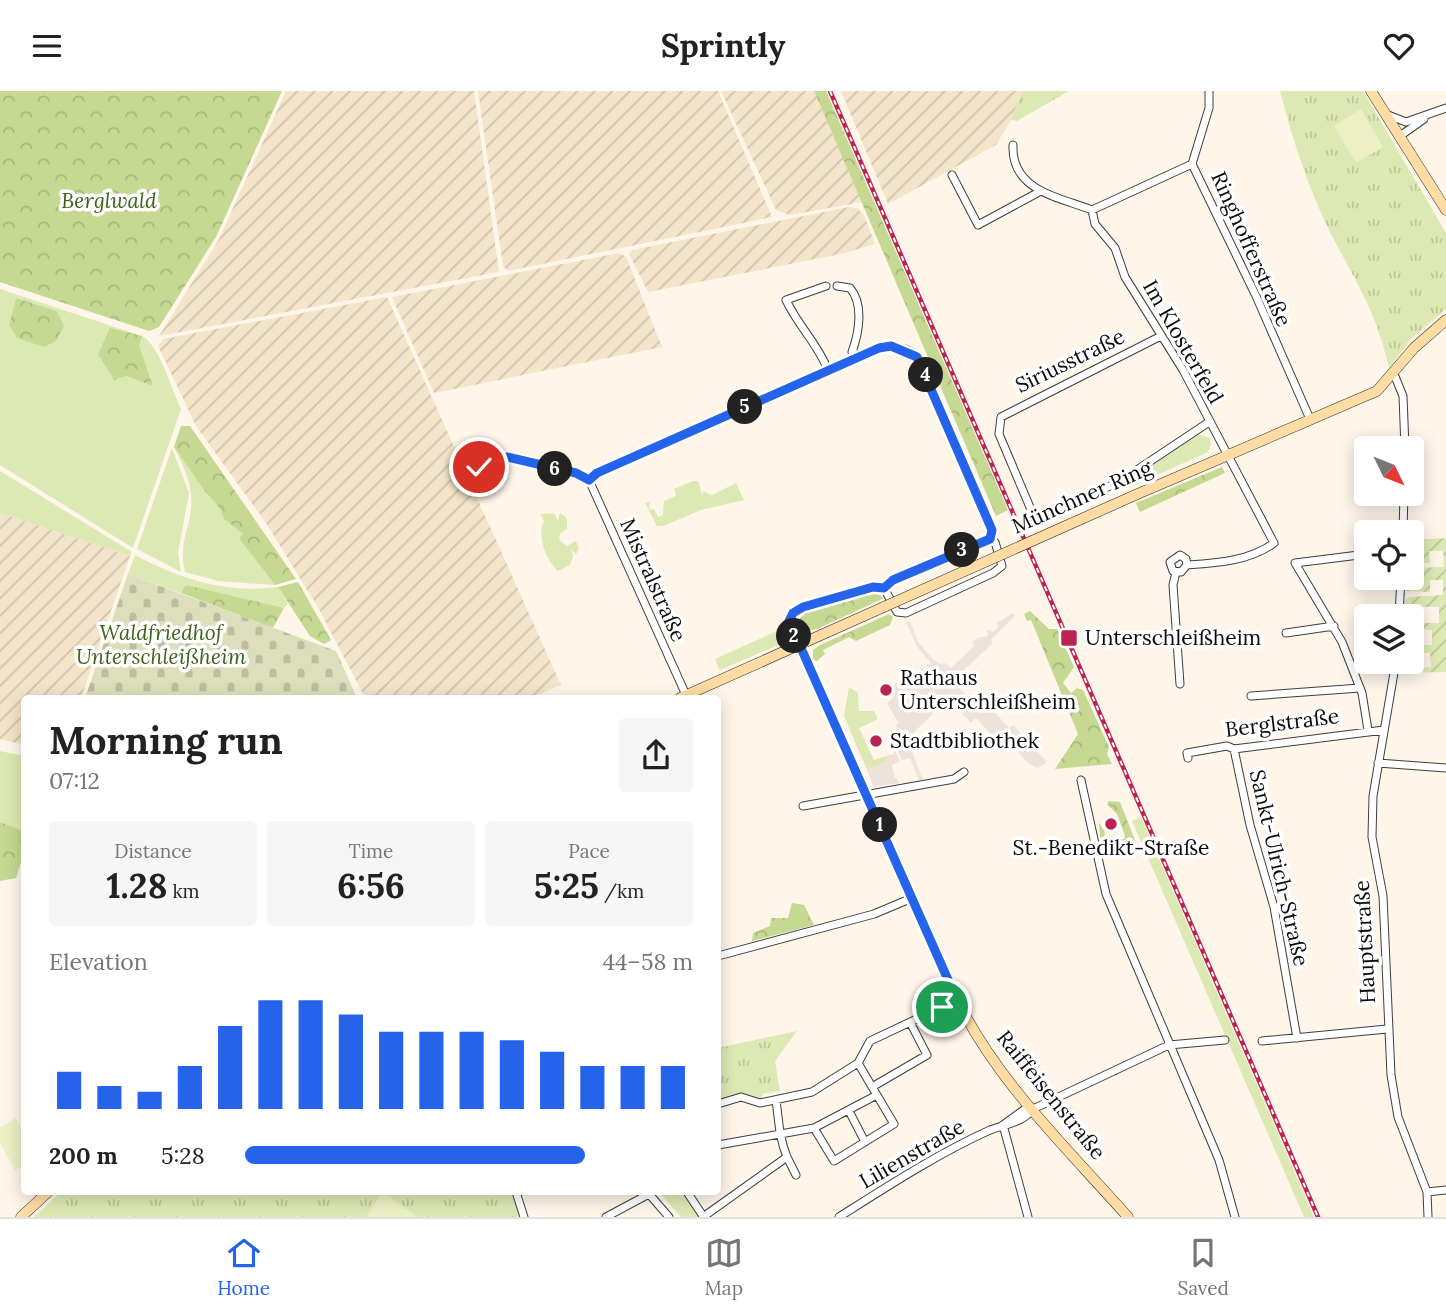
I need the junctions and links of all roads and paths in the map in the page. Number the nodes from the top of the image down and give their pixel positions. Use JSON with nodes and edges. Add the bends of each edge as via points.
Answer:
{"nodes":[{"id":1,"x":1209,"y":91,"type":"edge"},
{"id":2,"x":1371,"y":91,"type":"edge"},
{"id":3,"x":1446,"y":108,"type":"edge"},
{"id":4,"x":1387,"y":115,"type":"junction"},
{"id":5,"x":1427,"y":116,"type":"junction"},
{"id":6,"x":1401,"y":137,"type":"junction"},
{"id":7,"x":1013,"y":145,"type":"dead end"},
{"id":8,"x":1192,"y":164,"type":"junction"},
{"id":9,"x":952,"y":175,"type":"dead end"},
{"id":10,"x":1038,"y":192,"type":"junction"},
{"id":11,"x":1092,"y":210,"type":"junction"},
{"id":12,"x":1446,"y":210,"type":"edge"},
{"id":13,"x":826,"y":286,"type":"dead end"},
{"id":14,"x":836,"y":286,"type":"dead end"},
{"id":15,"x":1445,"y":322,"type":"edge"},
{"id":16,"x":1161,"y":336,"type":"junction"},
{"id":17,"x":856,"y":358,"type":"junction"},
{"id":18,"x":828,"y":370,"type":"junction"},
{"id":19,"x":1394,"y":374,"type":"junction"},
{"id":20,"x":1310,"y":419,"type":"junction"},
{"id":21,"x":1209,"y":422,"type":"junction"},
{"id":22,"x":1405,"y":436,"type":"edge"},
{"id":23,"x":1226,"y":454,"type":"junction"},
{"id":24,"x":468,"y":473,"type":"dead end"},
{"id":25,"x":589,"y":480,"type":"junction"},
{"id":26,"x":990,"y":539,"type":"junction"},
{"id":27,"x":1354,"y":556,"type":"edge"},
{"id":28,"x":1187,"y":565,"type":"junction"},
{"id":29,"x":1176,"y":572,"type":"junction"},
{"id":30,"x":884,"y":588,"type":"junction"},
{"id":31,"x":1334,"y":626,"type":"junction"},
{"id":32,"x":1286,"y":633,"type":"dead end"},
{"id":33,"x":799,"y":646,"type":"junction"},
{"id":34,"x":1394,"y":674,"type":"edge"},
{"id":35,"x":1180,"y":684,"type":"dead end"},
{"id":36,"x":1360,"y":688,"type":"junction"},
{"id":37,"x":682,"y":695,"type":"edge"},
{"id":38,"x":688,"y":695,"type":"edge"},
{"id":39,"x":1251,"y":696,"type":"dead end"},
{"id":40,"x":1368,"y":730,"type":"junction"},
{"id":41,"x":1384,"y":730,"type":"junction"},
{"id":42,"x":1234,"y":748,"type":"junction"},
{"id":43,"x":1188,"y":758,"type":"dead end"},
{"id":44,"x":1378,"y":763,"type":"junction"},
{"id":45,"x":1446,"y":768,"type":"edge"},
{"id":46,"x":964,"y":772,"type":"dead end"},
{"id":47,"x":1081,"y":781,"type":"dead end"},
{"id":48,"x":861,"y":794,"type":"junction"},
{"id":49,"x":803,"y":806,"type":"dead end"},
{"id":50,"x":912,"y":898,"type":"junction"},
{"id":51,"x":721,"y":955,"type":"edge"},
{"id":52,"x":957,"y":1000,"type":"junction"},
{"id":53,"x":910,"y":1021,"type":"junction"},
{"id":54,"x":1387,"y":1029,"type":"junction"},
{"id":55,"x":1297,"y":1038,"type":"junction"},
{"id":56,"x":1225,"y":1040,"type":"dead end"},
{"id":57,"x":1262,"y":1041,"type":"dead end"},
{"id":58,"x":1169,"y":1045,"type":"junction"},
{"id":59,"x":858,"y":1063,"type":"junction"},
{"id":60,"x":872,"y":1087,"type":"junction"},
{"id":61,"x":877,"y":1095,"type":"junction"},
{"id":62,"x":776,"y":1100,"type":"junction"},
{"id":63,"x":721,"y":1103,"type":"edge"},
{"id":64,"x":1033,"y":1109,"type":"junction"},
{"id":65,"x":849,"y":1111,"type":"junction"},
{"id":66,"x":1003,"y":1125,"type":"junction"},
{"id":67,"x":814,"y":1128,"type":"junction"},
{"id":68,"x":778,"y":1134,"type":"junction"},
{"id":69,"x":865,"y":1142,"type":"junction"},
{"id":70,"x":721,"y":1144,"type":"edge"},
{"id":71,"x":787,"y":1157,"type":"junction"},
{"id":72,"x":796,"y":1175,"type":"dead end"},
{"id":73,"x":1446,"y":1190,"type":"edge"},
{"id":74,"x":1427,"y":1192,"type":"junction"},
{"id":75,"x":45,"y":1195,"type":"edge"},
{"id":76,"x":517,"y":1195,"type":"edge"},
{"id":77,"x":645,"y":1195,"type":"edge"},
{"id":78,"x":651,"y":1195,"type":"edge"},
{"id":79,"x":689,"y":1195,"type":"edge"},
{"id":80,"x":1026,"y":1216,"type":"edge"},
{"id":81,"x":21,"y":1217,"type":"edge"},
{"id":82,"x":524,"y":1217,"type":"edge"},
{"id":83,"x":606,"y":1217,"type":"edge"},
{"id":84,"x":669,"y":1217,"type":"edge"},
{"id":85,"x":703,"y":1217,"type":"edge"},
{"id":86,"x":839,"y":1217,"type":"edge"},
{"id":87,"x":1128,"y":1217,"type":"edge"},
{"id":88,"x":1235,"y":1217,"type":"edge"},
{"id":89,"x":1428,"y":1217,"type":"edge"}],
"edges":[{"from":1,"to":8,"type":"street","name":"Ringhofferstraße","via":[[1211,100]]},
{"from":2,"to":4,"type":"main road"},
{"from":3,"to":5,"type":"street"},
{"from":4,"to":5,"type":"street","via":[[1406,122]]},
{"from":4,"to":6,"type":"main road"},
{"from":5,"to":6,"type":"street"},
{"from":6,"to":12,"type":"main road"},
{"from":7,"to":10,"type":"street","via":[[1027,182]]},
{"from":8,"to":11,"type":"street"},
{"from":8,"to":20,"type":"street","name":"Ringhofferstraße"},
{"from":9,"to":10,"type":"street","via":[[978,225]]},
{"from":10,"to":11,"type":"street"},
{"from":11,"to":16,"type":"street","name":"Im Klosterfeld","via":[[1102,236],[1120,258],[1125,277]]},
{"from":13,"to":18,"type":"street","via":[[786,300],[801,330],[818,345]]},
{"from":14,"to":17,"type":"street","via":[[850,288],[857,301],[860,323],[852,352]]},
{"from":15,"to":19,"type":"main road","name":"Münchner Ring","via":[[1414,348]]},
{"from":16,"to":21,"type":"street","name":"Im Klosterfeld"},
{"from":16,"to":21,"type":"street","name":"Siriusstraße","via":[[1004,414],[998,422],[999,433],[1030,507],[1043,515],[1119,482]]},
{"from":17,"to":18,"type":"street"},
{"from":17,"to":26,"type":"street","via":[[891,346],[917,357],[987,517]]},
{"from":18,"to":25,"type":"street"},
{"from":19,"to":20,"type":"main road","name":"Münchner Ring","via":[[1377,391]]},
{"from":19,"to":22,"type":"street","via":[[1403,396]]},
{"from":20,"to":23,"type":"main road","name":"Münchner Ring"},
{"from":21,"to":23,"type":"street","name":"Im Klosterfeld"},
{"from":23,"to":28,"type":"street","name":"Im Klosterfeld","via":[[1274,543],[1226,561]]},
{"from":23,"to":33,"type":"main road","name":"Münchner Ring","bridge":true},
{"from":24,"to":25,"type":"street","via":[[507,457]]},
{"from":25,"to":37,"type":"street","name":"Mistralstraße"},
{"from":26,"to":30,"type":"street"},
{"from":26,"to":30,"type":"street","via":[[1002,560],[993,573],[901,614]]},
{"from":27,"to":31,"type":"street","via":[[1295,563]]},
{"from":28,"to":29,"type":"street"},
{"from":28,"to":29,"type":"street","via":[[1184,558],[1175,556],[1170,564]]},
{"from":29,"to":35,"type":"street"},
{"from":30,"to":33,"type":"street","via":[[873,587],[798,610],[789,621]]},
{"from":31,"to":32,"type":"street"},
{"from":31,"to":36,"type":"street"},
{"from":33,"to":38,"type":"main road","name":"Münchner Ring"},
{"from":33,"to":48,"type":"main road","name":"Raiffeisenstraße"},
{"from":34,"to":41,"type":"street","name":"Hauptstraße"},
{"from":36,"to":39,"type":"street"},
{"from":36,"to":40,"type":"street"},
{"from":40,"to":41,"type":"street","name":"Berglstraße"},
{"from":40,"to":42,"type":"street","name":"Berglstraße"},
{"from":41,"to":44,"type":"street","name":"Hauptstraße"},
{"from":42,"to":43,"type":"street","name":"Berglstraße","via":[[1187,753]]},
{"from":42,"to":55,"type":"street","name":"Sankt-Ulrich-Straße","via":[[1277,917]]},
{"from":44,"to":45,"type":"street"},
{"from":44,"to":54,"type":"street","name":"Hauptstraße","via":[[1372,837],[1383,896]]},
{"from":46,"to":48,"type":"street","via":[[954,779]]},
{"from":47,"to":58,"type":"street","via":[[1100,875]]},
{"from":48,"to":49,"type":"street"},
{"from":48,"to":50,"type":"main road","name":"Raiffeisenstraße"},
{"from":50,"to":51,"type":"street","via":[[874,914]]},
{"from":50,"to":52,"type":"main road","name":"Raiffeisenstraße"},
{"from":52,"to":53,"type":"street"},
{"from":52,"to":64,"type":"main road","name":"Raiffeisenstraße","via":[[983,1044]]},
{"from":53,"to":59,"type":"street","via":[[870,1041]]},
{"from":53,"to":60,"type":"street","via":[[927,1055]]},
{"from":54,"to":55,"type":"street"},
{"from":54,"to":74,"type":"street","name":"Hauptstraße","via":[[1398,1117]]},
{"from":55,"to":57,"type":"street"},
{"from":56,"to":58,"type":"street","name":"Lilienstraße"},
{"from":58,"to":64,"type":"street","name":"Lilienstraße"},
{"from":58,"to":88,"type":"street","via":[[1227,1180]]},
{"from":59,"to":60,"type":"street"},
{"from":59,"to":62,"type":"street","via":[[812,1092]]},
{"from":60,"to":61,"type":"street"},
{"from":61,"to":65,"type":"street"},
{"from":61,"to":69,"type":"street","via":[[894,1124]]},
{"from":62,"to":63,"type":"street","via":[[760,1103],[741,1097]]},
{"from":62,"to":68,"type":"street"},
{"from":64,"to":66,"type":"street","name":"Lilienstraße"},
{"from":64,"to":87,"type":"main road","name":"Raiffeisenstraße"},
{"from":65,"to":67,"type":"street"},
{"from":65,"to":69,"type":"street"},
{"from":66,"to":80,"type":"street"},
{"from":66,"to":86,"type":"street","name":"Lilienstraße","via":[[906,1175]]},
{"from":67,"to":68,"type":"street"},
{"from":67,"to":69,"type":"street","via":[[834,1161]]},
{"from":68,"to":70,"type":"street"},
{"from":68,"to":71,"type":"street"},
{"from":71,"to":72,"type":"street"},
{"from":71,"to":85,"type":"street"},
{"from":73,"to":74,"type":"street"},
{"from":74,"to":89,"type":"street","name":"Hauptstraße"},
{"from":75,"to":81,"type":"main road"},
{"from":76,"to":82,"type":"street"},
{"from":77,"to":83,"type":"street"},
{"from":78,"to":84,"type":"street"},
{"from":79,"to":85,"type":"street"}]}
